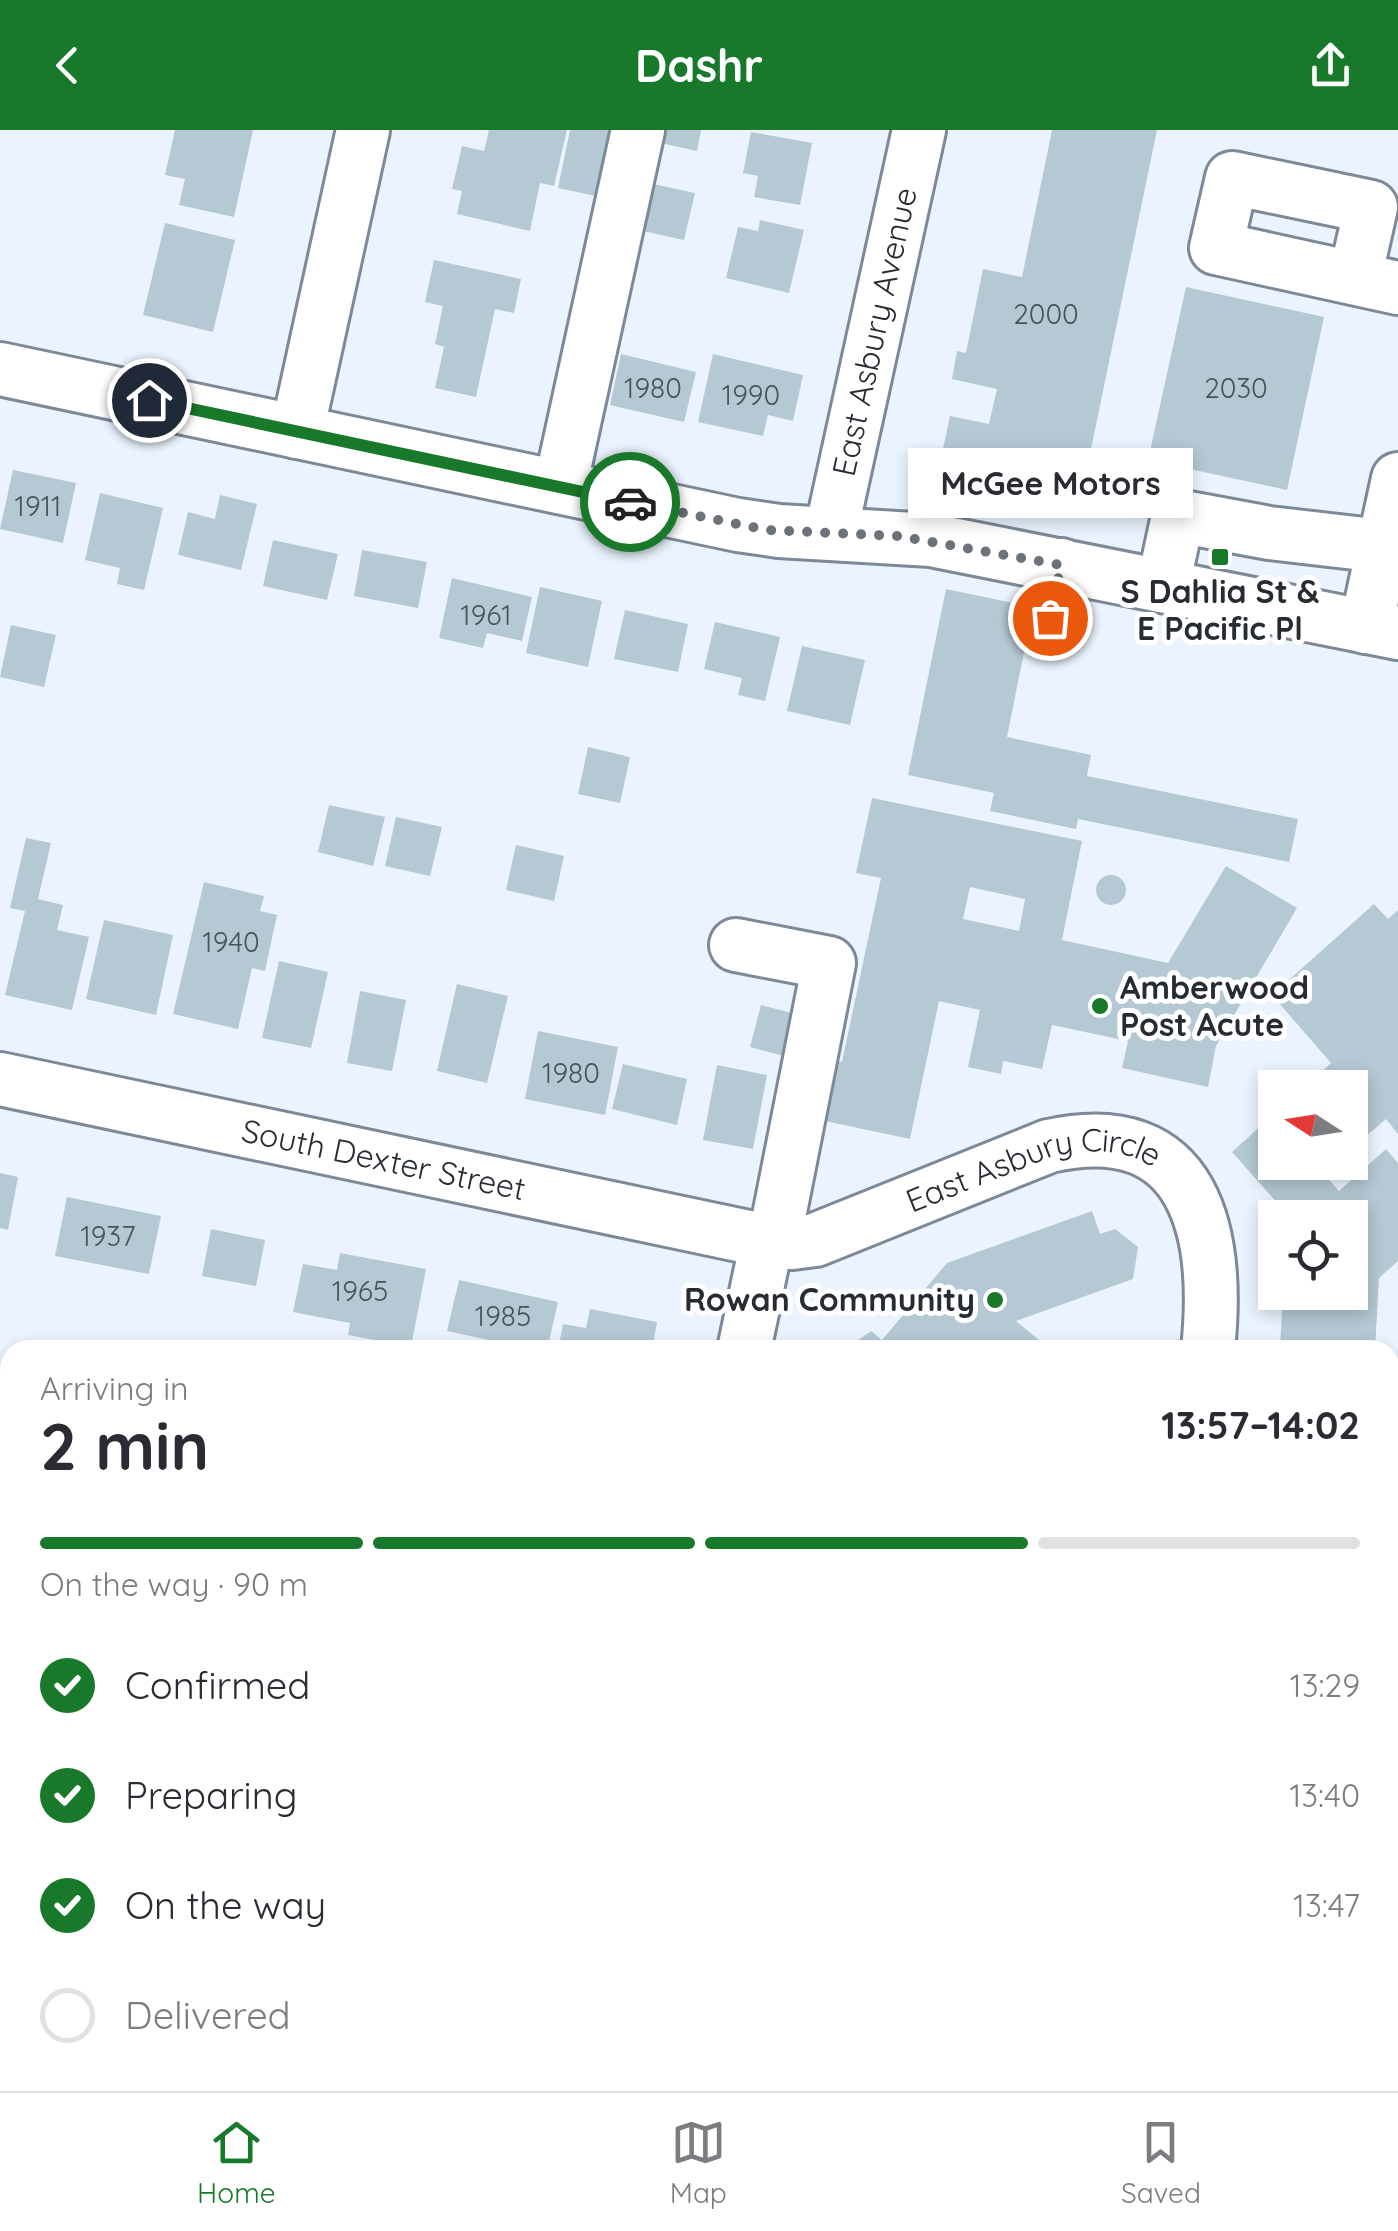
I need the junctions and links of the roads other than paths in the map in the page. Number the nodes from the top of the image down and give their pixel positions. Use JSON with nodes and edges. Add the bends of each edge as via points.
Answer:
{"nodes":[{"id":1,"x":363,"y":130,"type":"edge"},
{"id":2,"x":638,"y":130,"type":"edge"},
{"id":3,"x":918,"y":130,"type":"edge"},
{"id":4,"x":0,"y":369,"type":"edge"},
{"id":5,"x":298,"y":432,"type":"junction"},
{"id":6,"x":1398,"y":479,"type":"edge"},
{"id":7,"x":560,"y":487,"type":"junction"},
{"id":8,"x":831,"y":532,"type":"junction"},
{"id":9,"x":1269,"y":534,"type":"junction"},
{"id":10,"x":1391,"y":547,"type":"edge"},
{"id":11,"x":1061,"y":565,"type":"junction"},
{"id":12,"x":1163,"y":586,"type":"junction"},
{"id":13,"x":1254,"y":605,"type":"junction"},
{"id":14,"x":1050,"y":618,"type":"dead end"},
{"id":15,"x":1382,"y":630,"type":"edge"},
{"id":16,"x":736,"y":945,"type":"dead end"},
{"id":17,"x":0,"y":1079,"type":"edge"},
{"id":18,"x":771,"y":1242,"type":"junction"},
{"id":19,"x":746,"y":1340,"type":"edge"},
{"id":20,"x":1208,"y":1340,"type":"edge"}],
"edges":[{"from":1,"to":5,"type":"street"},
{"from":2,"to":7,"type":"street"},
{"from":3,"to":8,"type":"street","name":"East Asbury Avenue"},
{"from":4,"to":5,"type":"street"},
{"from":5,"to":7,"type":"street"},
{"from":6,"to":10,"type":"street"},
{"from":7,"to":8,"type":"street","via":[[767,530]]},
{"from":8,"to":11,"type":"street","via":[[931,540]]},
{"from":9,"to":10,"type":"street"},
{"from":9,"to":12,"type":"street","via":[[1178,516]]},
{"from":9,"to":13,"type":"street"},
{"from":10,"to":15,"type":"street"},
{"from":11,"to":12,"type":"street"},
{"from":11,"to":14,"type":"street"},
{"from":12,"to":13,"type":"street"},
{"from":13,"to":15,"type":"street"},
{"from":16,"to":18,"type":"street","via":[[829,962]]},
{"from":17,"to":18,"type":"street","name":"South Dexter Street"},
{"from":18,"to":19,"type":"street"},
{"from":18,"to":20,"type":"street","name":"East Asbury Circle","via":[[814,1240],[1049,1146],[1098,1138],[1124,1143],[1175,1173],[1200,1214],[1210,1274]]}]}
